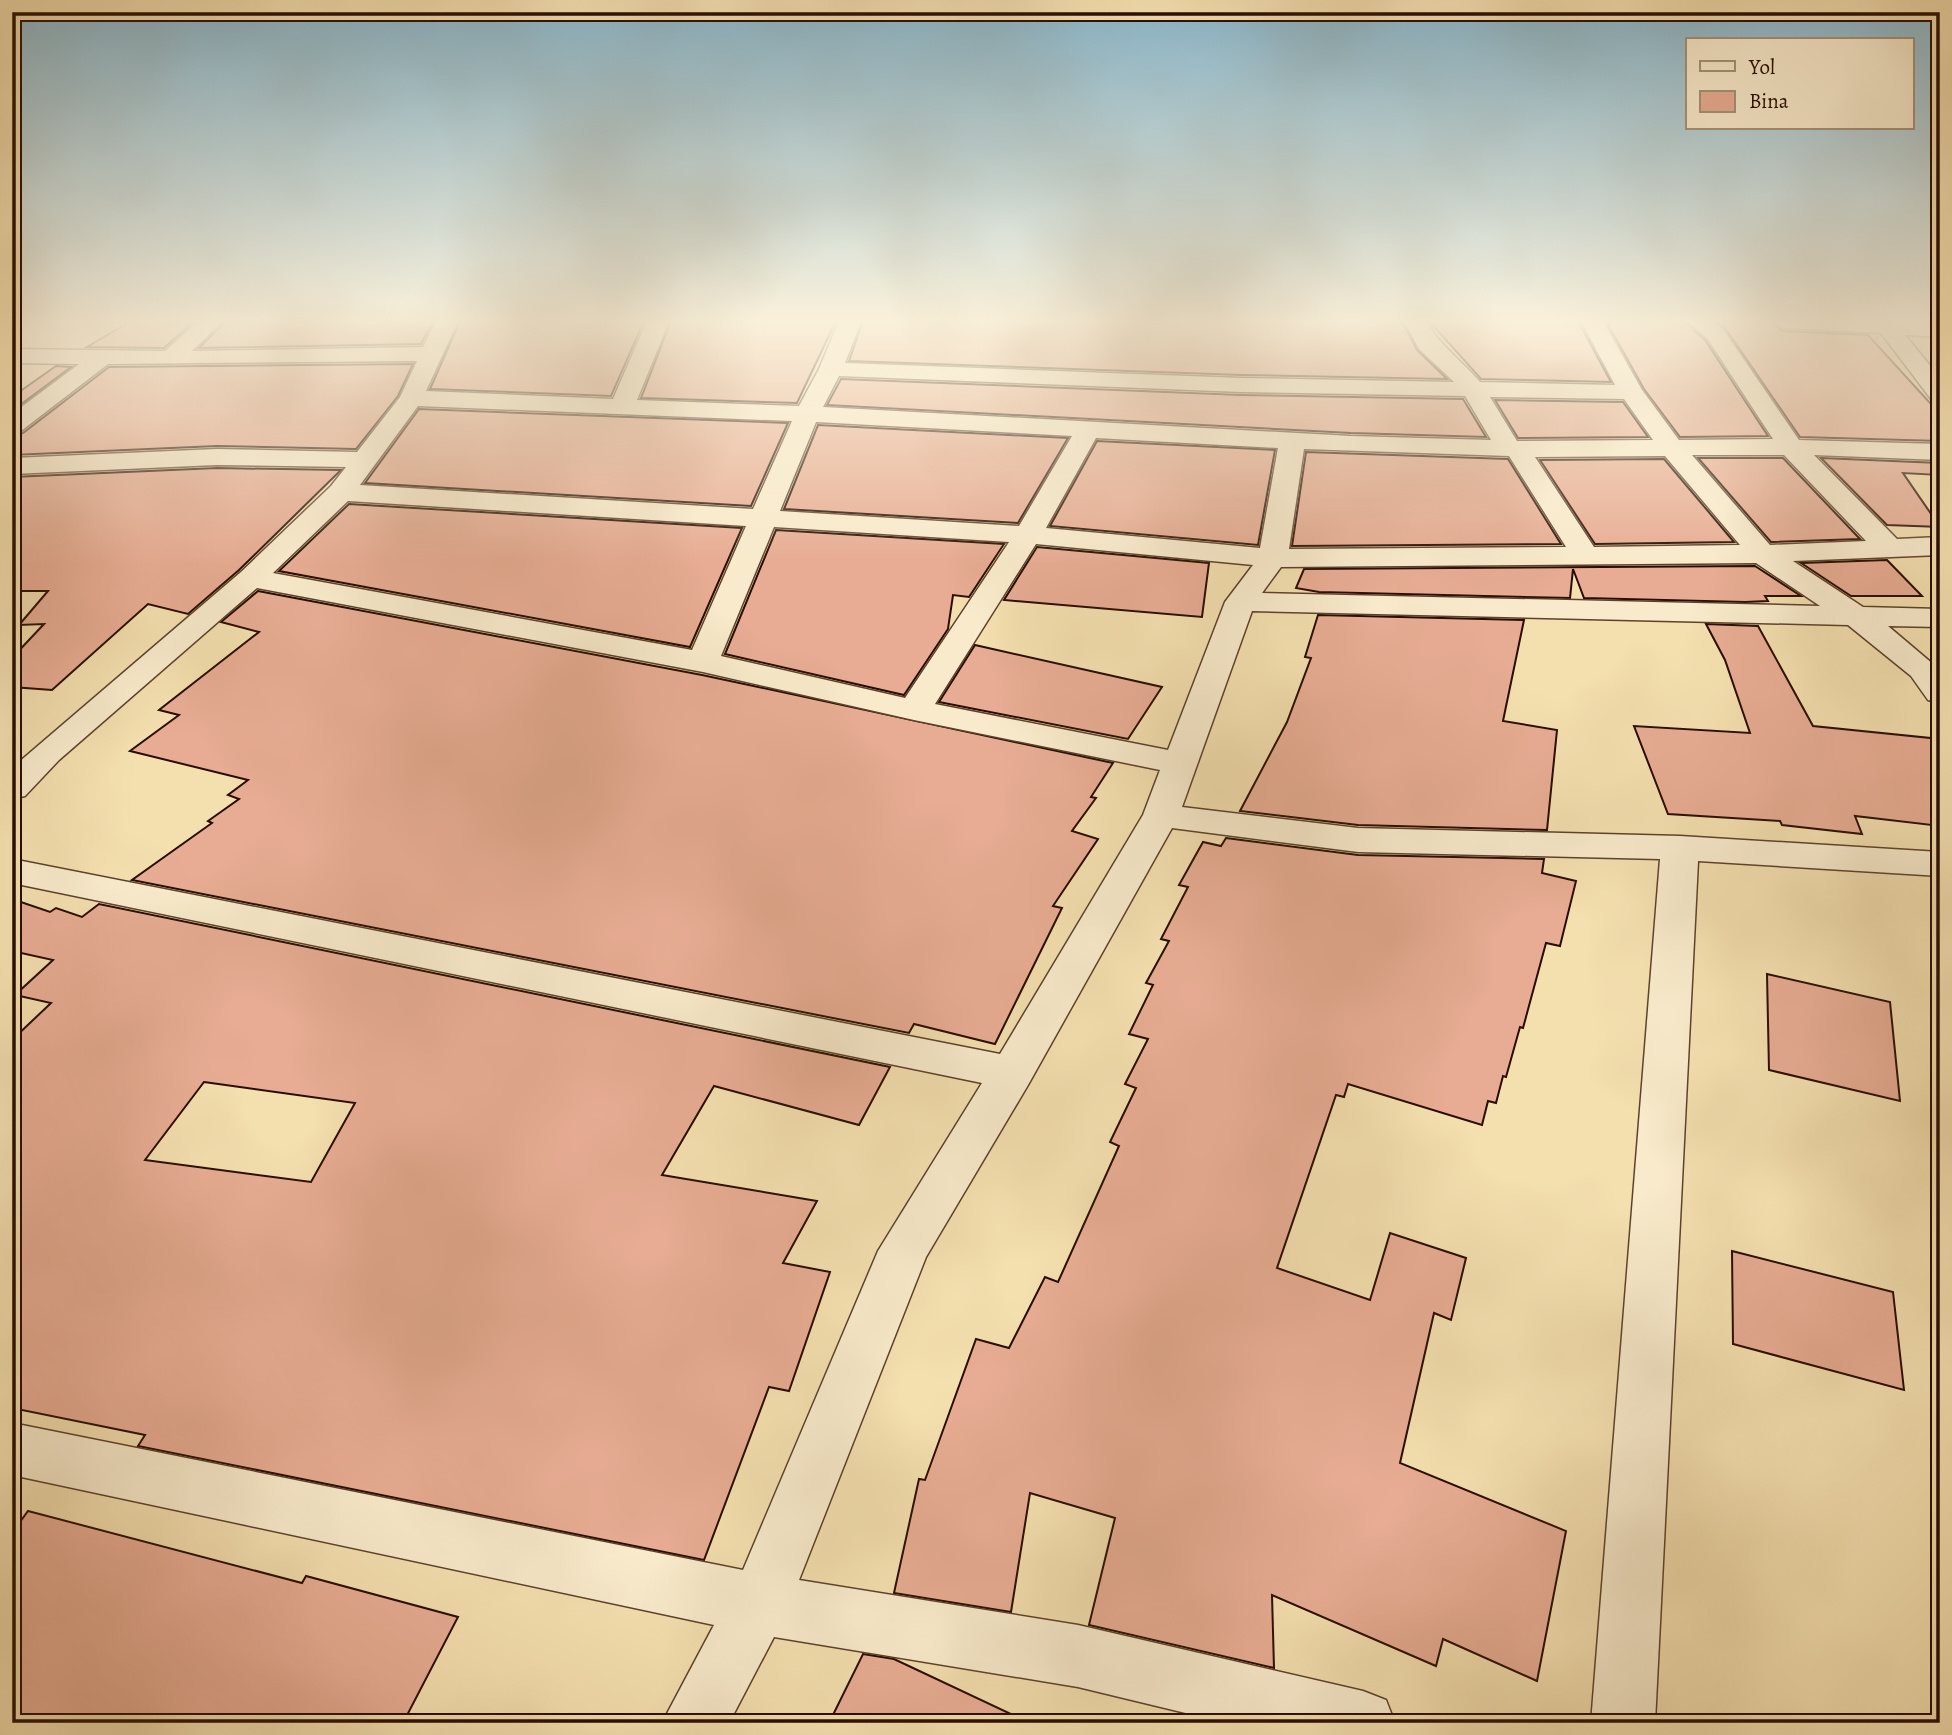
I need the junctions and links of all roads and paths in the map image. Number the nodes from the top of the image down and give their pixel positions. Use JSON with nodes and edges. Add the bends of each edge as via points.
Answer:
{"nodes":[{"id":1,"x":44,"y":402,"type":"edge"},
{"id":2,"x":408,"y":402,"type":"edge"},
{"id":3,"x":516,"y":402,"type":"edge"},
{"id":4,"x":624,"y":402,"type":"edge"},
{"id":5,"x":813,"y":402,"type":"edge"},
{"id":6,"x":1482,"y":402,"type":"edge"},
{"id":7,"x":1638,"y":402,"type":"edge"},
{"id":8,"x":1761,"y":402,"type":"edge"},
{"id":9,"x":622,"y":406,"type":"junction"},
{"id":10,"x":807,"y":414,"type":"junction"},
{"id":11,"x":12,"y":426,"type":"edge"},
{"id":12,"x":1089,"y":428,"type":"junction"},
{"id":13,"x":1292,"y":441,"type":"junction"},
{"id":14,"x":1672,"y":447,"type":"junction"},
{"id":15,"x":1791,"y":447,"type":"junction"},
{"id":16,"x":1513,"y":449,"type":"junction"},
{"id":17,"x":1940,"y":452,"type":"edge"},
{"id":18,"x":365,"y":460,"type":"junction"},
{"id":19,"x":25,"y":466,"type":"edge"},
{"id":20,"x":12,"y":492,"type":"edge"},
{"id":21,"x":341,"y":492,"type":"junction"},
{"id":22,"x":762,"y":518,"type":"junction"},
{"id":23,"x":1028,"y":535,"type":"junction"},
{"id":24,"x":1940,"y":546,"type":"edge"},
{"id":25,"x":1889,"y":548,"type":"junction"},
{"id":26,"x":1584,"y":553,"type":"junction"},
{"id":27,"x":1762,"y":554,"type":"junction"},
{"id":28,"x":1273,"y":558,"type":"junction"},
{"id":29,"x":251,"y":578,"type":"junction"},
{"id":30,"x":1240,"y":602,"type":"junction"},
{"id":31,"x":1856,"y":616,"type":"junction"},
{"id":32,"x":1940,"y":618,"type":"edge"},
{"id":33,"x":703,"y":662,"type":"junction"},
{"id":34,"x":1940,"y":693,"type":"edge"},
{"id":35,"x":914,"y":710,"type":"junction"},
{"id":36,"x":12,"y":747,"type":"edge"},
{"id":37,"x":47,"y":753,"type":"junction"},
{"id":38,"x":1178,"y":763,"type":"junction"},
{"id":39,"x":12,"y":788,"type":"edge"},
{"id":40,"x":1161,"y":815,"type":"junction"},
{"id":41,"x":1680,"y":848,"type":"junction"},
{"id":42,"x":1940,"y":864,"type":"edge"},
{"id":43,"x":12,"y":871,"type":"edge"},
{"id":44,"x":1012,"y":1073,"type":"junction"},
{"id":45,"x":12,"y":1449,"type":"edge"},
{"id":46,"x":759,"y":1604,"type":"junction"},
{"id":47,"x":694,"y":1723,"type":"edge"},
{"id":48,"x":1363,"y":1723,"type":"edge"},
{"id":49,"x":1623,"y":1723,"type":"edge"}],
"edges":[{"from":1,"to":11,"type":"street"},
{"from":2,"to":18,"type":"street"},
{"from":3,"to":9,"type":"street"},
{"from":4,"to":9,"type":"street"},
{"from":5,"to":10,"type":"street"},
{"from":6,"to":16,"type":"street"},
{"from":7,"to":14,"type":"street"},
{"from":8,"to":15,"type":"street"},
{"from":9,"to":10,"type":"street"},
{"from":10,"to":12,"type":"street"},
{"from":10,"to":22,"type":"street"},
{"from":12,"to":13,"type":"street"},
{"from":12,"to":23,"type":"street"},
{"from":13,"to":16,"type":"street"},
{"from":13,"to":28,"type":"street"},
{"from":14,"to":15,"type":"street"},
{"from":14,"to":16,"type":"street"},
{"from":14,"to":27,"type":"street"},
{"from":15,"to":17,"type":"street"},
{"from":15,"to":25,"type":"street"},
{"from":16,"to":26,"type":"street"},
{"from":18,"to":19,"type":"street","via":[[217,457]]},
{"from":18,"to":21,"type":"street"},
{"from":19,"to":20,"type":"street"},
{"from":21,"to":22,"type":"street"},
{"from":21,"to":29,"type":"street"},
{"from":22,"to":23,"type":"street"},
{"from":22,"to":33,"type":"street"},
{"from":23,"to":28,"type":"street"},
{"from":23,"to":35,"type":"street"},
{"from":24,"to":25,"type":"street"},
{"from":25,"to":27,"type":"street"},
{"from":26,"to":27,"type":"street"},
{"from":26,"to":28,"type":"street"},
{"from":27,"to":31,"type":"street"},
{"from":28,"to":30,"type":"street"},
{"from":29,"to":33,"type":"street"},
{"from":29,"to":37,"type":"street"},
{"from":30,"to":31,"type":"street"},
{"from":30,"to":38,"type":"street"},
{"from":31,"to":32,"type":"street"},
{"from":31,"to":34,"type":"street","via":[[1922,668]]},
{"from":33,"to":35,"type":"street"},
{"from":35,"to":38,"type":"street"},
{"from":36,"to":37,"type":"street"},
{"from":37,"to":39,"type":"street"},
{"from":38,"to":40,"type":"street"},
{"from":40,"to":41,"type":"street","via":[[1358,840]]},
{"from":40,"to":44,"type":"street"},
{"from":41,"to":42,"type":"street"},
{"from":41,"to":49,"type":"street"},
{"from":43,"to":44,"type":"street"},
{"from":44,"to":46,"type":"street","via":[[902,1251]]},
{"from":45,"to":46,"type":"street"},
{"from":46,"to":47,"type":"street"},
{"from":46,"to":48,"type":"street","via":[[1078,1656]]}]}
